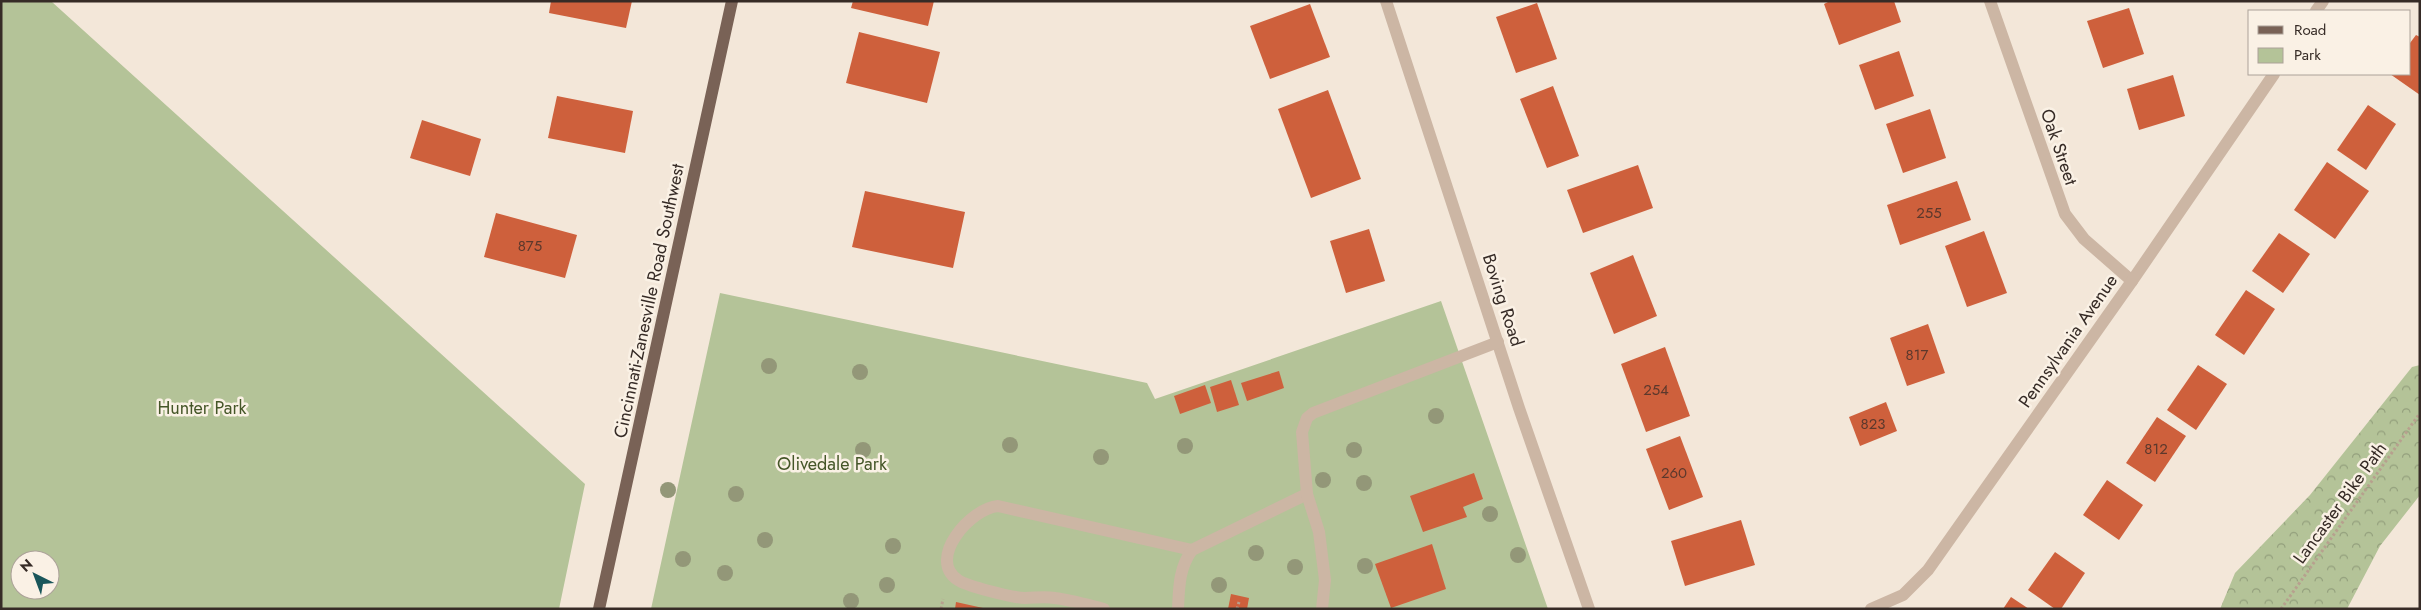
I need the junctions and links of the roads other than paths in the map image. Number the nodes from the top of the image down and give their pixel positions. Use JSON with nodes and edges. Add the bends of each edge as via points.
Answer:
{"nodes":[{"id":1,"x":732,"y":1,"type":"edge"},
{"id":2,"x":1386,"y":1,"type":"edge"},
{"id":3,"x":1990,"y":1,"type":"edge"},
{"id":4,"x":2273,"y":75,"type":"edge"},
{"id":5,"x":2132,"y":281,"type":"junction"},
{"id":6,"x":1498,"y":342,"type":"junction"},
{"id":7,"x":1307,"y":494,"type":"junction"},
{"id":8,"x":1192,"y":550,"type":"junction"},
{"id":9,"x":599,"y":609,"type":"edge"},
{"id":10,"x":1104,"y":609,"type":"edge"},
{"id":11,"x":1178,"y":609,"type":"edge"},
{"id":12,"x":1322,"y":609,"type":"edge"},
{"id":13,"x":1589,"y":609,"type":"edge"},
{"id":14,"x":1871,"y":609,"type":"edge"}],
"edges":[{"from":1,"to":9,"type":"main road","name":"Cincinnati-Zanesville Road Southwest"},
{"from":2,"to":6,"type":"street","name":"Boving Road"},
{"from":3,"to":5,"type":"street","name":"Oak Street","via":[[2064,214],[2084,239]]},
{"from":4,"to":5,"type":"street","name":"Pennsylvania Avenue"},
{"from":5,"to":14,"type":"street","name":"Pennsylvania Avenue","via":[[1928,570],[1902,595]]},
{"from":6,"to":7,"type":"street","via":[[1307,418],[1302,432]]},
{"from":6,"to":13,"type":"street","name":"Boving Road"},
{"from":7,"to":8,"type":"street"},
{"from":7,"to":12,"type":"street","via":[[1319,532],[1325,580]]},
{"from":8,"to":10,"type":"street","via":[[998,506],[982,510],[960,529],[947,556],[952,575],[965,584],[1024,598],[1057,598]]},
{"from":8,"to":11,"type":"street","via":[[1180,576]]}]}
